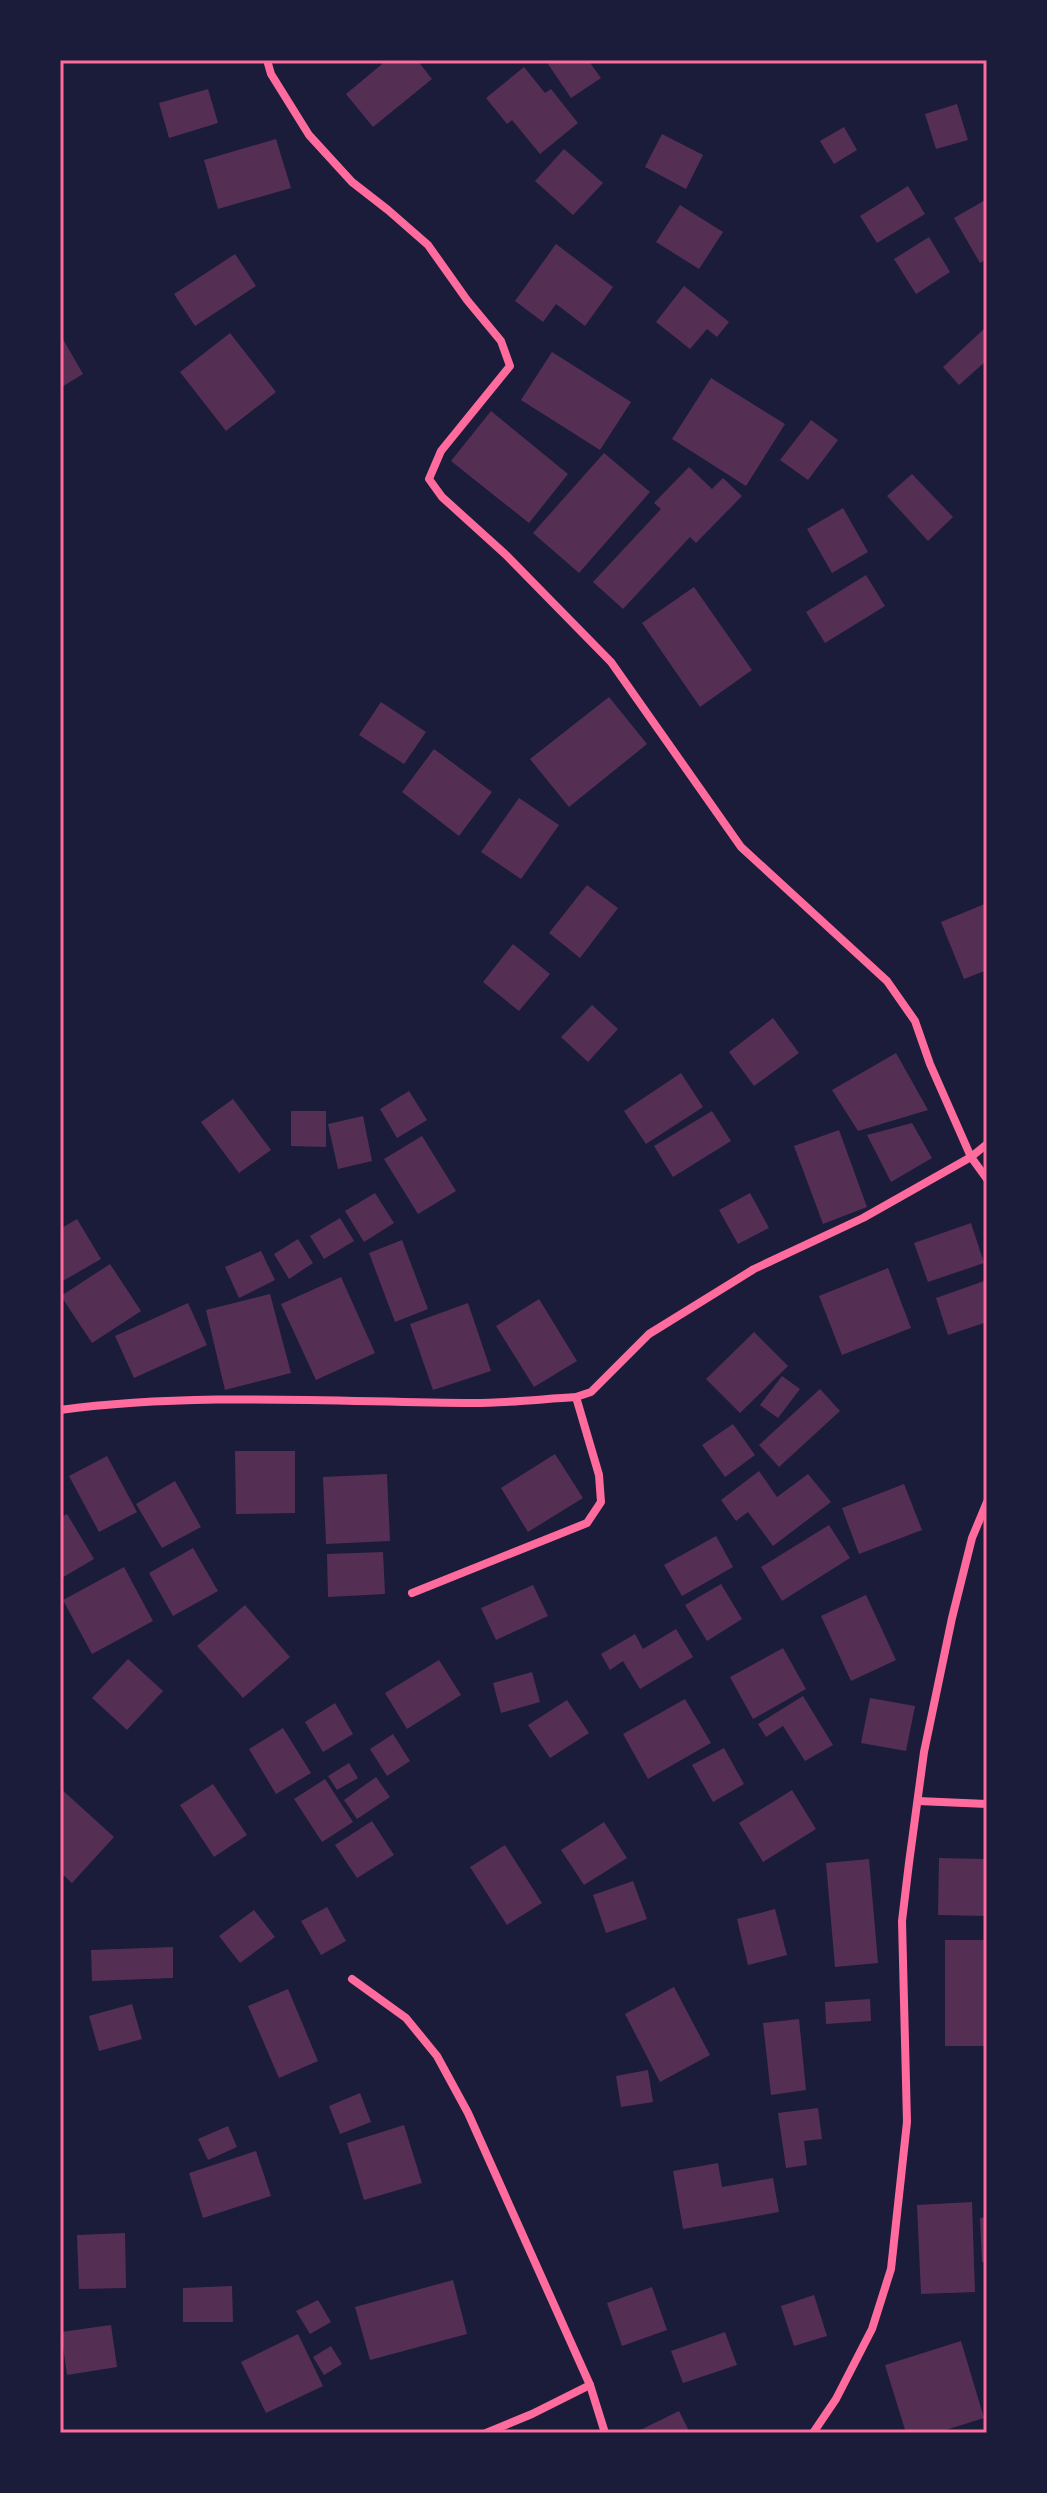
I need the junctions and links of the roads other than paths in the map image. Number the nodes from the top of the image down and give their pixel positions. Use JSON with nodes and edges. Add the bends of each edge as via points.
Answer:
{"nodes":[{"id":1,"x":267,"y":60,"type":"edge"},
{"id":2,"x":987,"y":1144,"type":"edge"},
{"id":3,"x":971,"y":1157,"type":"junction"},
{"id":4,"x":987,"y":1179,"type":"edge"},
{"id":5,"x":576,"y":1397,"type":"junction"},
{"id":6,"x":60,"y":1410,"type":"edge"},
{"id":7,"x":987,"y":1502,"type":"edge"},
{"id":8,"x":412,"y":1593,"type":"dead end"},
{"id":9,"x":918,"y":1801,"type":"junction"},
{"id":10,"x":987,"y":1804,"type":"edge"},
{"id":11,"x":352,"y":1979,"type":"dead end"},
{"id":12,"x":590,"y":2385,"type":"junction"},
{"id":13,"x":486,"y":2433,"type":"edge"},
{"id":14,"x":605,"y":2433,"type":"edge"},
{"id":15,"x":813,"y":2433,"type":"edge"}],
"edges":[{"from":1,"to":3,"type":"street","via":[[319,147],[428,245],[501,341],[510,366],[441,451],[429,479],[611,662],[741,847],[887,981],[915,1021]]},
{"from":2,"to":3,"type":"street"},
{"from":3,"to":4,"type":"street"},
{"from":3,"to":5,"type":"street","via":[[863,1218],[754,1269],[649,1334],[591,1392]]},
{"from":5,"to":6,"type":"street","via":[[476,1403],[115,1403]]},
{"from":5,"to":8,"type":"street","via":[[599,1475],[601,1502],[587,1523]]},
{"from":7,"to":9,"type":"street","via":[[952,1618]]},
{"from":9,"to":10,"type":"street"},
{"from":9,"to":15,"type":"street","via":[[902,1921],[907,2122],[891,2269],[872,2329]]},
{"from":11,"to":12,"type":"street","via":[[406,2018],[437,2056],[468,2113]]},
{"from":12,"to":13,"type":"street"},
{"from":12,"to":14,"type":"street"}]}
